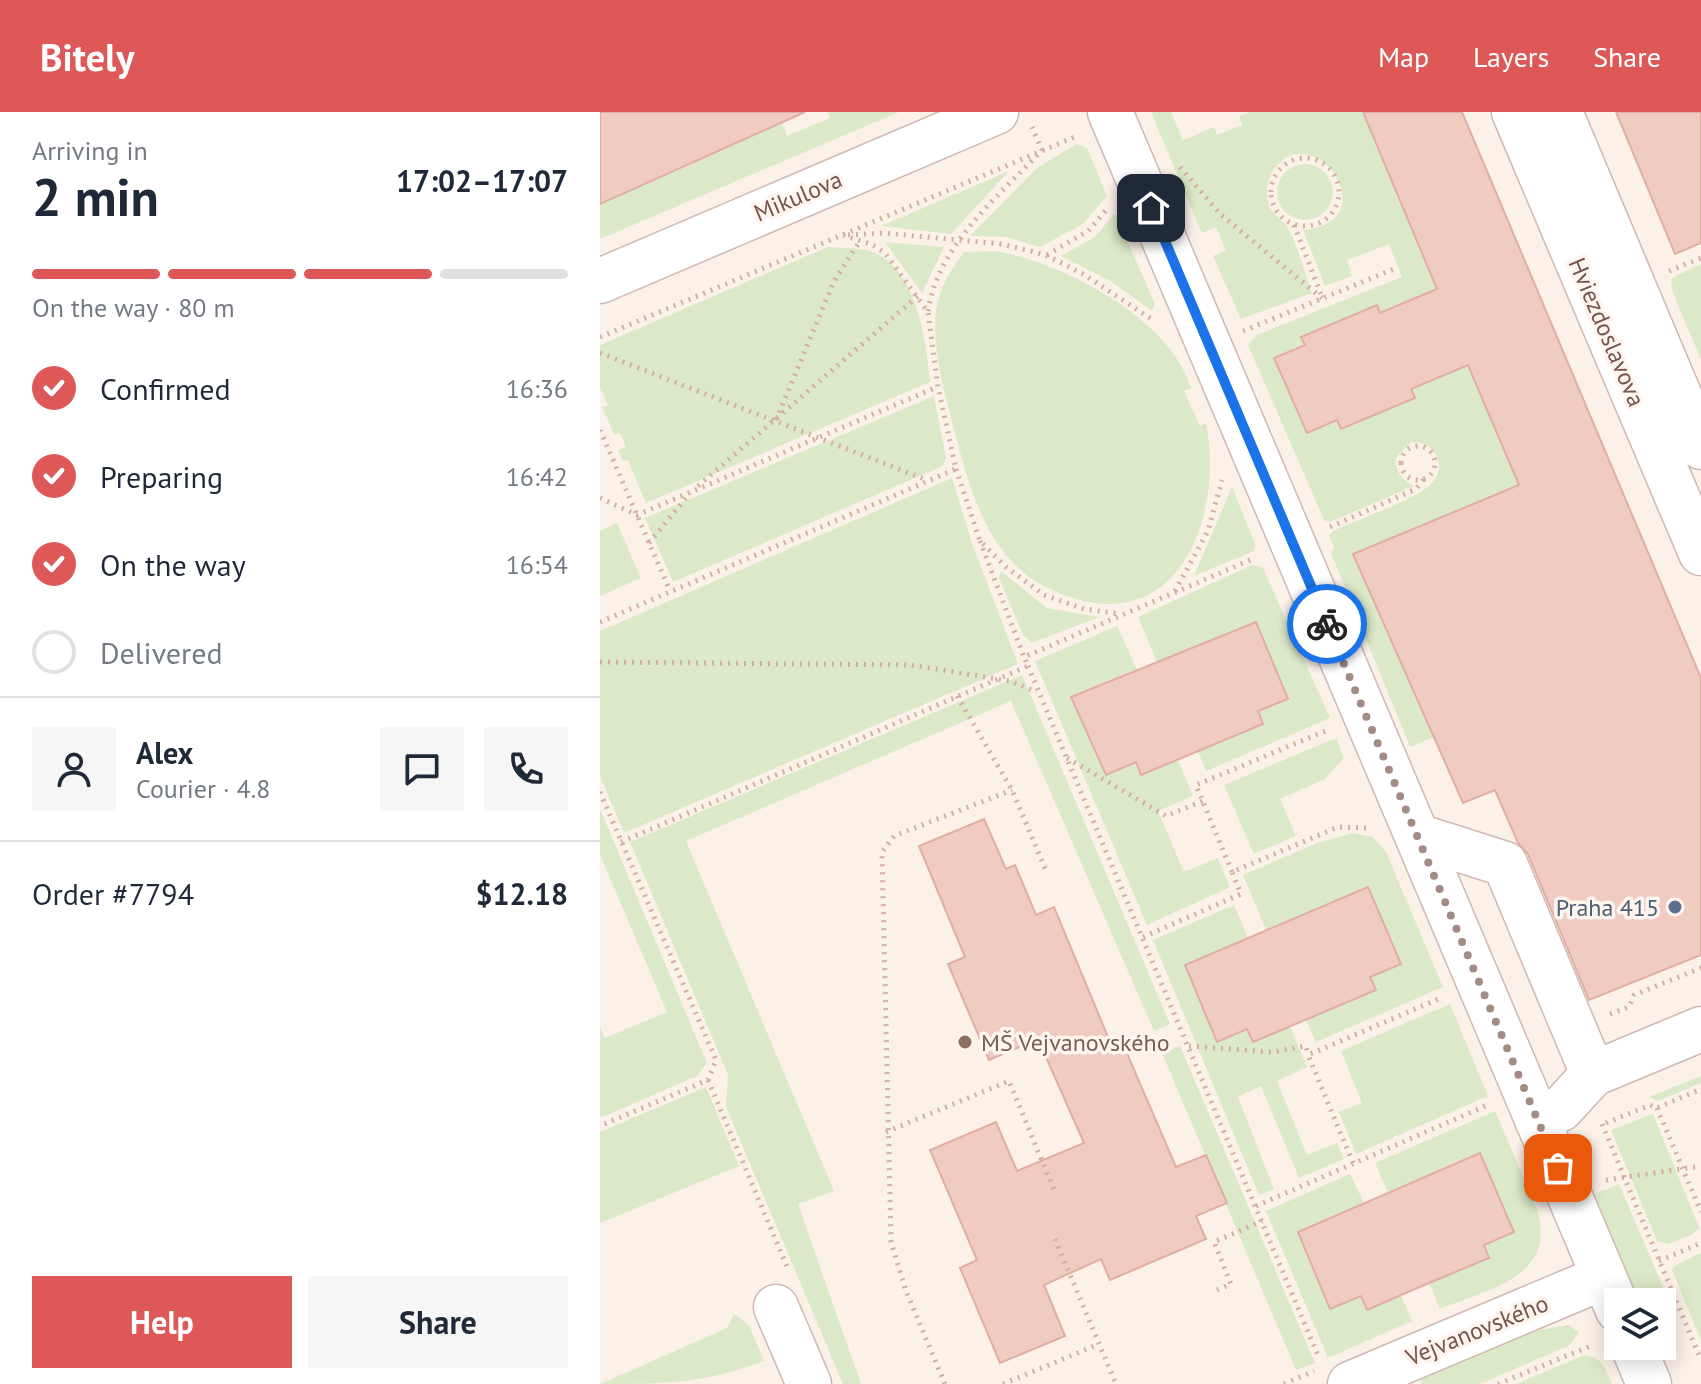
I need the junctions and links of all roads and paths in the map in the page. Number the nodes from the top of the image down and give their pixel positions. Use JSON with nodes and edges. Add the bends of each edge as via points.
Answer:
{"nodes":[{"id":1,"x":1514,"y":112,"type":"edge"},
{"id":2,"x":1560,"y":112,"type":"edge"},
{"id":3,"x":1569,"y":112,"type":"edge"},
{"id":4,"x":1014,"y":118,"type":"edge"},
{"id":5,"x":1098,"y":122,"type":"edge"},
{"id":6,"x":1042,"y":150,"type":"junction"},
{"id":7,"x":1175,"y":161,"type":"dead end"},
{"id":8,"x":1593,"y":190,"type":"junction"},
{"id":9,"x":1115,"y":200,"type":"dead end"},
{"id":10,"x":1294,"y":225,"type":"junction"},
{"id":11,"x":843,"y":235,"type":"junction"},
{"id":12,"x":957,"y":240,"type":"junction"},
{"id":13,"x":861,"y":241,"type":"junction"},
{"id":14,"x":1046,"y":255,"type":"junction"},
{"id":15,"x":1394,"y":269,"type":"dead end"},
{"id":16,"x":600,"y":281,"type":"edge"},
{"id":17,"x":918,"y":296,"type":"junction"},
{"id":18,"x":1322,"y":298,"type":"junction"},
{"id":19,"x":928,"y":312,"type":"junction"},
{"id":20,"x":1162,"y":328,"type":"dead end"},
{"id":21,"x":1235,"y":334,"type":"dead end"},
{"id":22,"x":600,"y":337,"type":"edge"},
{"id":23,"x":600,"y":353,"type":"edge"},
{"id":24,"x":938,"y":387,"type":"junction"},
{"id":25,"x":776,"y":421,"type":"junction"},
{"id":26,"x":600,"y":430,"type":"edge"},
{"id":27,"x":819,"y":437,"type":"junction"},
{"id":28,"x":1701,"y":447,"type":"edge"},
{"id":29,"x":956,"y":469,"type":"junction"},
{"id":30,"x":1223,"y":470,"type":"dead end"},
{"id":31,"x":1424,"y":479,"type":"junction"},
{"id":32,"x":928,"y":480,"type":"junction"},
{"id":33,"x":691,"y":492,"type":"junction"},
{"id":34,"x":600,"y":498,"type":"edge"},
{"id":35,"x":637,"y":515,"type":"junction"},
{"id":36,"x":980,"y":541,"type":"junction"},
{"id":37,"x":649,"y":543,"type":"junction"},
{"id":38,"x":1293,"y":545,"type":"junction"},
{"id":39,"x":1701,"y":553,"type":"edge"},
{"id":40,"x":670,"y":591,"type":"junction"},
{"id":41,"x":1174,"y":592,"type":"junction"},
{"id":42,"x":1122,"y":614,"type":"junction"},
{"id":43,"x":600,"y":622,"type":"edge"},
{"id":44,"x":1024,"y":657,"type":"junction"},
{"id":45,"x":600,"y":662,"type":"edge"},
{"id":46,"x":1028,"y":666,"type":"junction"},
{"id":47,"x":997,"y":679,"type":"junction"},
{"id":48,"x":1038,"y":693,"type":"junction"},
{"id":49,"x":957,"y":696,"type":"junction"},
{"id":50,"x":1339,"y":726,"type":"dead end"},
{"id":51,"x":1065,"y":757,"type":"junction"},
{"id":52,"x":1012,"y":790,"type":"junction"},
{"id":53,"x":600,"y":792,"type":"edge"},
{"id":54,"x":1203,"y":801,"type":"junction"},
{"id":55,"x":1397,"y":833,"type":"junction"},
{"id":56,"x":621,"y":842,"type":"junction"},
{"id":57,"x":1232,"y":872,"type":"junction"},
{"id":58,"x":1047,"y":873,"type":"dead end"},
{"id":59,"x":1143,"y":937,"type":"junction"},
{"id":60,"x":1701,"y":968,"type":"edge"},
{"id":61,"x":1451,"y":993,"type":"dead end"},
{"id":62,"x":1622,"y":1009,"type":"dead end"},
{"id":63,"x":1701,"y":1029,"type":"edge"},
{"id":64,"x":1188,"y":1046,"type":"junction"},
{"id":65,"x":1308,"y":1055,"type":"junction"},
{"id":66,"x":1593,"y":1074,"type":"junction"},
{"id":67,"x":708,"y":1080,"type":"junction"},
{"id":68,"x":1701,"y":1089,"type":"edge"},
{"id":69,"x":1497,"y":1101,"type":"dead end"},
{"id":70,"x":1657,"y":1108,"type":"junction"},
{"id":71,"x":1537,"y":1120,"type":"junction"},
{"id":72,"x":1602,"y":1124,"type":"junction"},
{"id":73,"x":600,"y":1126,"type":"edge"},
{"id":74,"x":1589,"y":1130,"type":"dead end"},
{"id":75,"x":886,"y":1132,"type":"junction"},
{"id":76,"x":1353,"y":1163,"type":"junction"},
{"id":77,"x":1701,"y":1166,"type":"edge"},
{"id":78,"x":1683,"y":1169,"type":"junction"},
{"id":79,"x":1623,"y":1177,"type":"junction"},
{"id":80,"x":1054,"y":1190,"type":"dead end"},
{"id":81,"x":1568,"y":1193,"type":"junction"},
{"id":82,"x":1256,"y":1206,"type":"junction"},
{"id":83,"x":1701,"y":1212,"type":"edge"},
{"id":84,"x":1262,"y":1221,"type":"junction"},
{"id":85,"x":1055,"y":1239,"type":"dead end"},
{"id":86,"x":1701,"y":1243,"type":"edge"},
{"id":87,"x":1659,"y":1261,"type":"junction"},
{"id":88,"x":1608,"y":1288,"type":"edge"},
{"id":89,"x":1217,"y":1290,"type":"dead end"},
{"id":90,"x":784,"y":1292,"type":"joint"},
{"id":91,"x":1604,"y":1296,"type":"edge"},
{"id":92,"x":1099,"y":1344,"type":"junction"},
{"id":93,"x":1604,"y":1346,"type":"edge"},
{"id":94,"x":1628,"y":1360,"type":"edge"},
{"id":95,"x":1701,"y":1360,"type":"edge"},
{"id":96,"x":809,"y":1384,"type":"edge"},
{"id":97,"x":945,"y":1384,"type":"edge"},
{"id":98,"x":1003,"y":1384,"type":"edge"},
{"id":99,"x":1116,"y":1384,"type":"edge"},
{"id":100,"x":1284,"y":1384,"type":"edge"},
{"id":101,"x":1350,"y":1384,"type":"edge"},
{"id":102,"x":1498,"y":1384,"type":"edge"},
{"id":103,"x":1649,"y":1384,"type":"edge"}],
"edges":[{"from":1,"to":39,"type":"street","name":"Hviezdoslavova"},
{"from":2,"to":8,"type":"street","name":"Hviezdoslavova"},
{"from":3,"to":8,"type":"street"},
{"from":4,"to":6,"type":"path"},
{"from":4,"to":16,"type":"street","name":"Mikulova"},
{"from":5,"to":6,"type":"path"},
{"from":5,"to":38,"type":"street"},
{"from":6,"to":11,"type":"path"},
{"from":6,"to":12,"type":"path"},
{"from":7,"to":18,"type":"path","via":[[1220,214]]},
{"from":8,"to":28,"type":"street","name":"Hviezdoslavova"},
{"from":9,"to":14,"type":"path","via":[[1088,231]]},
{"from":10,"to":10,"type":"path","via":[[1324,220],[1339,194],[1337,179],[1315,159],[1286,163],[1275,174],[1273,204]]},
{"from":10,"to":18,"type":"path"},
{"from":11,"to":12,"type":"path"},
{"from":11,"to":13,"type":"path"},
{"from":11,"to":22,"type":"path"},
{"from":12,"to":14,"type":"path"},
{"from":12,"to":19,"type":"path","via":[[930,294]]},
{"from":13,"to":17,"type":"path","via":[[885,253]]},
{"from":13,"to":25,"type":"path","via":[[834,281]]},
{"from":14,"to":20,"type":"path"},
{"from":15,"to":18,"type":"path"},
{"from":17,"to":19,"type":"path"},
{"from":17,"to":25,"type":"path"},
{"from":18,"to":21,"type":"path"},
{"from":19,"to":24,"type":"path"},
{"from":23,"to":25,"type":"path"},
{"from":24,"to":27,"type":"path"},
{"from":24,"to":29,"type":"path"},
{"from":25,"to":27,"type":"path"},
{"from":25,"to":33,"type":"path"},
{"from":26,"to":35,"type":"path"},
{"from":27,"to":32,"type":"path"},
{"from":27,"to":33,"type":"path"},
{"from":29,"to":32,"type":"path"},
{"from":29,"to":36,"type":"path"},
{"from":30,"to":41,"type":"path","via":[[1208,531]]},
{"from":31,"to":31,"type":"path","via":[[1436,461],[1428,449],[1413,447],[1402,457],[1404,472]]},
{"from":31,"to":38,"type":"path","via":[[1416,489]]},
{"from":32,"to":40,"type":"path"},
{"from":33,"to":35,"type":"path"},
{"from":33,"to":37,"type":"path"},
{"from":34,"to":35,"type":"path"},
{"from":35,"to":37,"type":"path"},
{"from":36,"to":42,"type":"path","via":[[1044,595],[1084,609]]},
{"from":36,"to":44,"type":"path"},
{"from":37,"to":40,"type":"path"},
{"from":38,"to":41,"type":"path"},
{"from":38,"to":55,"type":"street"},
{"from":40,"to":43,"type":"path"},
{"from":41,"to":42,"type":"path"},
{"from":42,"to":44,"type":"path"},
{"from":44,"to":46,"type":"path"},
{"from":45,"to":47,"type":"path","via":[[911,665]]},
{"from":46,"to":47,"type":"path"},
{"from":46,"to":48,"type":"path"},
{"from":47,"to":48,"type":"path"},
{"from":47,"to":49,"type":"path"},
{"from":48,"to":51,"type":"path"},
{"from":49,"to":52,"type":"path"},
{"from":49,"to":56,"type":"path"},
{"from":50,"to":54,"type":"path","via":[[1196,785]]},
{"from":51,"to":54,"type":"path","via":[[1166,816]]},
{"from":51,"to":59,"type":"path"},
{"from":52,"to":58,"type":"path"},
{"from":52,"to":75,"type":"path","via":[[894,836],[882,852]]},
{"from":53,"to":56,"type":"path"},
{"from":54,"to":57,"type":"path"},
{"from":55,"to":57,"type":"path","via":[[1338,827]]},
{"from":55,"to":66,"type":"street","via":[[1505,864]]},
{"from":55,"to":71,"type":"street"},
{"from":56,"to":67,"type":"path","via":[[716,1060]]},
{"from":57,"to":59,"type":"path","via":[[1241,894]]},
{"from":59,"to":64,"type":"path"},
{"from":60,"to":62,"type":"path","via":[[1634,995],[1629,1007]]},
{"from":61,"to":65,"type":"path"},
{"from":63,"to":66,"type":"street"},
{"from":64,"to":65,"type":"path","via":[[1272,1052],[1306,1046]]},
{"from":64,"to":82,"type":"path"},
{"from":65,"to":76,"type":"path"},
{"from":66,"to":71,"type":"street","via":[[1561,1109]]},
{"from":67,"to":73,"type":"path"},
{"from":67,"to":90,"type":"path"},
{"from":68,"to":70,"type":"path"},
{"from":69,"to":76,"type":"path"},
{"from":70,"to":72,"type":"path","via":[[1650,1105]]},
{"from":70,"to":78,"type":"path"},
{"from":71,"to":81,"type":"street"},
{"from":72,"to":74,"type":"path"},
{"from":72,"to":79,"type":"path"},
{"from":75,"to":80,"type":"path","via":[[1009,1081]]},
{"from":75,"to":97,"type":"path","via":[[891,1242]]},
{"from":76,"to":82,"type":"path"},
{"from":77,"to":78,"type":"path"},
{"from":78,"to":79,"type":"path"},
{"from":78,"to":83,"type":"path"},
{"from":79,"to":81,"type":"path"},
{"from":79,"to":87,"type":"path"},
{"from":81,"to":88,"type":"street"},
{"from":82,"to":84,"type":"path"},
{"from":84,"to":89,"type":"path","via":[[1214,1242],[1231,1284]]},
{"from":84,"to":100,"type":"path","via":[[1323,1367]]},
{"from":85,"to":92,"type":"path"},
{"from":86,"to":87,"type":"path"},
{"from":87,"to":95,"type":"path"},
{"from":90,"to":96,"type":"street"},
{"from":91,"to":101,"type":"street","name":"Vejvanovského"},
{"from":92,"to":98,"type":"path"},
{"from":92,"to":99,"type":"path"},
{"from":93,"to":102,"type":"path","via":[[1591,1344]]},
{"from":94,"to":103,"type":"street"}]}
